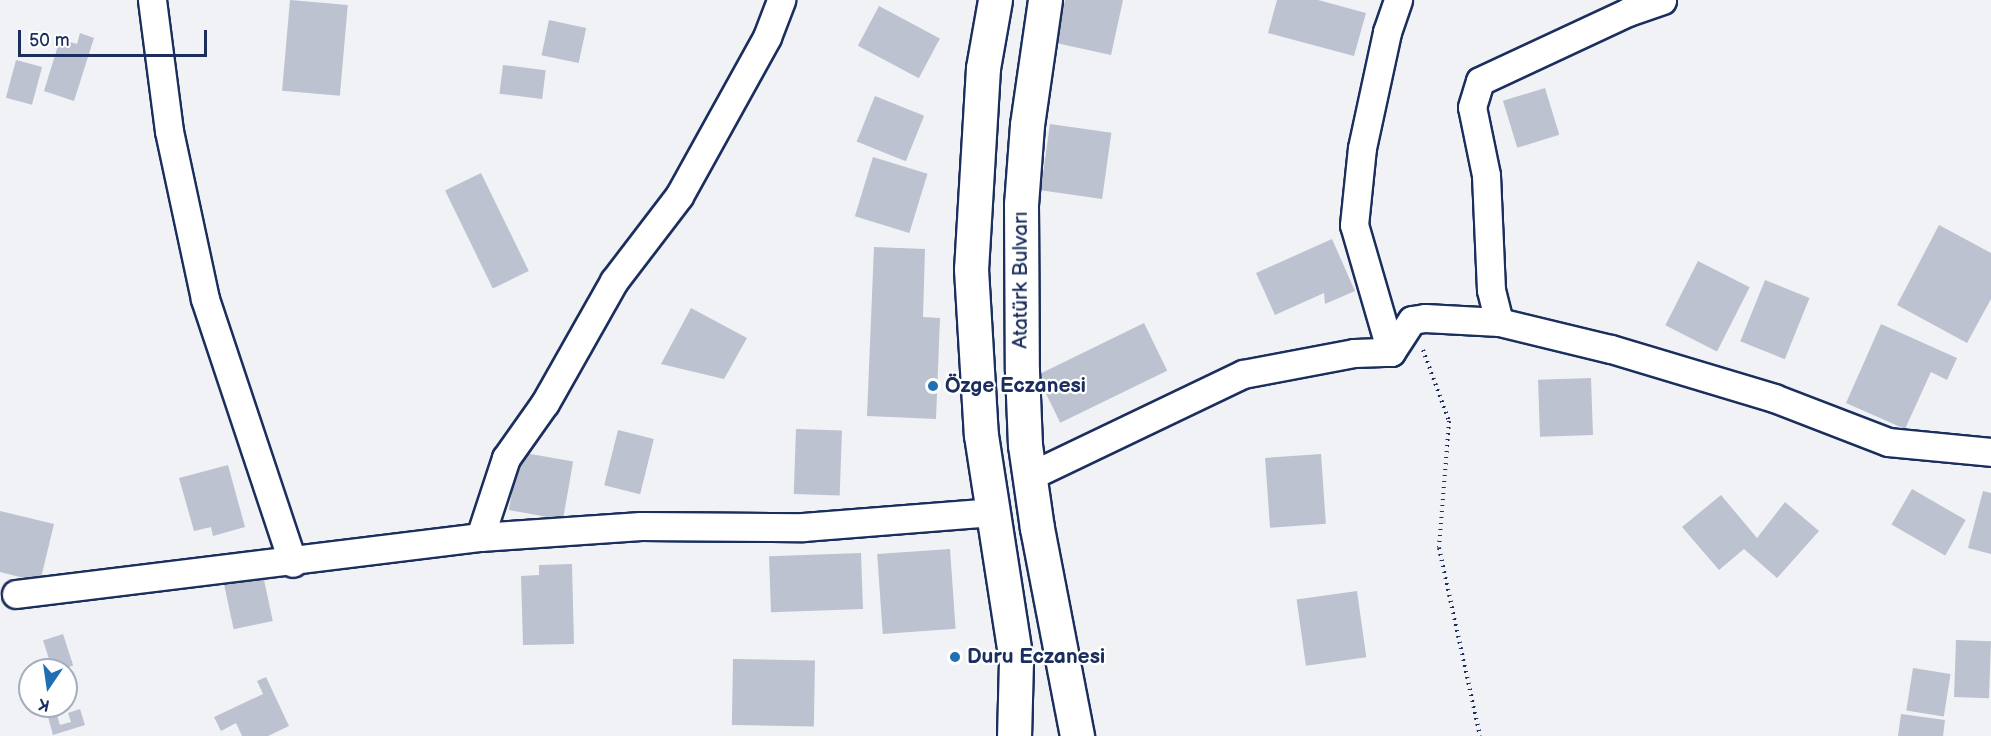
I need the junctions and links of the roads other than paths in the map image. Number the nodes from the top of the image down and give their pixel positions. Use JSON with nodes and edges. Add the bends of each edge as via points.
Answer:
{"nodes":[{"id":1,"x":152,"y":0,"type":"edge"},
{"id":2,"x":781,"y":0,"type":"edge"},
{"id":3,"x":995,"y":0,"type":"edge"},
{"id":4,"x":1045,"y":0,"type":"edge"},
{"id":5,"x":1398,"y":0,"type":"edge"},
{"id":6,"x":1662,"y":0,"type":"edge"},
{"id":7,"x":1499,"y":322,"type":"junction"},
{"id":8,"x":1391,"y":352,"type":"junction"},
{"id":9,"x":1991,"y":452,"type":"edge"},
{"id":10,"x":1032,"y":475,"type":"junction"},
{"id":11,"x":992,"y":512,"type":"junction"},
{"id":12,"x":480,"y":537,"type":"junction"},
{"id":13,"x":293,"y":563,"type":"junction"},
{"id":14,"x":16,"y":594,"type":"dead end"},
{"id":15,"x":1014,"y":736,"type":"edge"},
{"id":16,"x":1077,"y":736,"type":"edge"}],
"edges":[{"from":1,"to":13,"type":"street","via":[[169,131],[205,299]]},
{"from":2,"to":12,"type":"street","via":[[766,37],[679,196],[614,281],[545,403],[506,458]]},
{"from":3,"to":11,"type":"highway","via":[[983,68],[971,269],[981,435]]},
{"from":4,"to":10,"type":"highway","name":"Atatürk Bulvarı","via":[[1027,125],[1021,204],[1022,371],[1026,445]]},
{"from":5,"to":8,"type":"street","via":[[1387,32],[1362,147],[1354,225]]},
{"from":6,"to":7,"type":"street","via":[[1480,81],[1472,107],[1486,175],[1491,290]]},
{"from":7,"to":8,"type":"street","via":[[1412,320]]},
{"from":7,"to":9,"type":"street","via":[[1611,349],[1774,398],[1887,441]]},
{"from":8,"to":10,"type":"street","via":[[1354,353],[1243,374]]},
{"from":10,"to":16,"type":"highway","name":"Atatürk Bulvarı","via":[[1037,528]]},
{"from":11,"to":12,"type":"street","via":[[803,527],[641,526]]},
{"from":11,"to":15,"type":"highway","via":[[1014,631]]},
{"from":12,"to":13,"type":"street"},
{"from":13,"to":14,"type":"street"}]}
